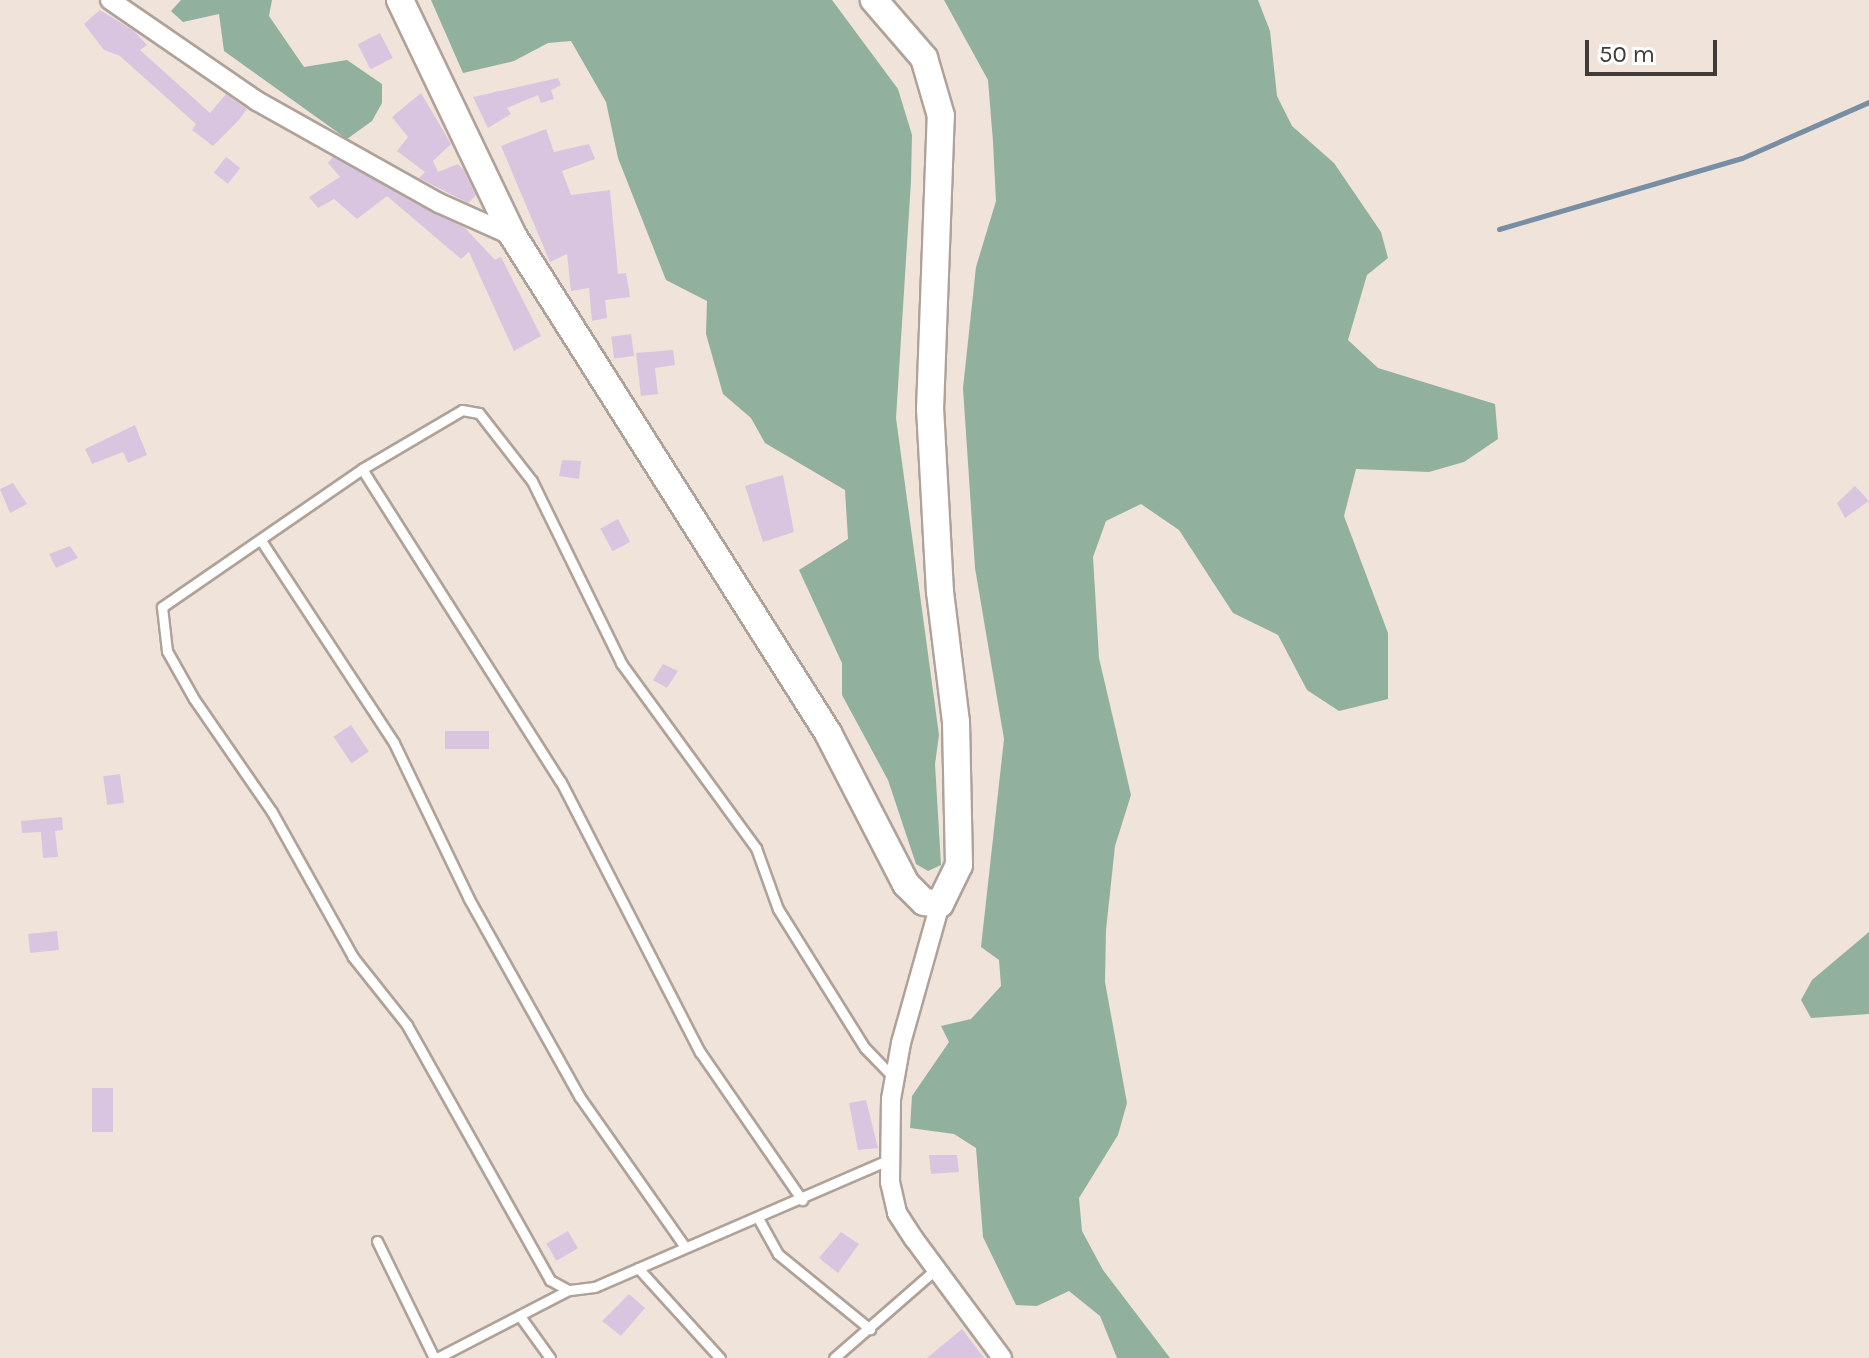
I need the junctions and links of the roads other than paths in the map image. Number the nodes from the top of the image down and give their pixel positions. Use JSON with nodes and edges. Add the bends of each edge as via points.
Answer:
{"nodes":[{"id":1,"x":110,"y":0,"type":"edge"},
{"id":2,"x":400,"y":0,"type":"edge"},
{"id":3,"x":874,"y":0,"type":"edge"},
{"id":4,"x":513,"y":236,"type":"junction"},
{"id":5,"x":362,"y":469,"type":"junction"},
{"id":6,"x":262,"y":542,"type":"junction"},
{"id":7,"x":940,"y":904,"type":"junction"},
{"id":8,"x":895,"y":1079,"type":"junction"},
{"id":9,"x":888,"y":1160,"type":"junction"},
{"id":10,"x":802,"y":1200,"type":"junction"},
{"id":11,"x":758,"y":1218,"type":"junction"},
{"id":12,"x":377,"y":1241,"type":"dead end"},
{"id":13,"x":685,"y":1247,"type":"junction"},
{"id":14,"x":638,"y":1268,"type":"junction"},
{"id":15,"x":936,"y":1269,"type":"junction"},
{"id":16,"x":568,"y":1290,"type":"junction"},
{"id":17,"x":522,"y":1319,"type":"junction"},
{"id":18,"x":870,"y":1329,"type":"junction"},
{"id":19,"x":436,"y":1358,"type":"edge"},
{"id":20,"x":550,"y":1358,"type":"edge"},
{"id":21,"x":720,"y":1358,"type":"edge"},
{"id":22,"x":834,"y":1358,"type":"edge"},
{"id":23,"x":1002,"y":1358,"type":"edge"}],
"edges":[{"from":1,"to":4,"type":"street","via":[[257,101],[439,203]]},
{"from":2,"to":4,"type":"main road"},
{"from":3,"to":7,"type":"main road","via":[[924,58],[941,116],[930,410],[940,592],[956,722],[959,865]]},
{"from":4,"to":7,"type":"main road","via":[[828,733],[906,884],[924,902]]},
{"from":5,"to":6,"type":"lane"},
{"from":5,"to":8,"type":"lane","via":[[462,410],[493,425],[532,481],[621,663],[756,848],[778,909],[865,1048]]},
{"from":5,"to":10,"type":"lane","via":[[561,782],[700,1052]]},
{"from":6,"to":13,"type":"lane","via":[[394,743],[469,899],[579,1096]]},
{"from":6,"to":16,"type":"lane","via":[[162,607],[167,651],[272,812],[353,957],[407,1025],[550,1280]]},
{"from":7,"to":8,"type":"street"},
{"from":8,"to":9,"type":"street"},
{"from":9,"to":10,"type":"lane"},
{"from":9,"to":15,"type":"street","via":[[897,1213]]},
{"from":10,"to":11,"type":"lane"},
{"from":11,"to":13,"type":"lane"},
{"from":11,"to":18,"type":"lane","via":[[778,1254]]},
{"from":12,"to":19,"type":"lane"},
{"from":13,"to":14,"type":"lane"},
{"from":14,"to":16,"type":"lane","via":[[594,1287]]},
{"from":14,"to":21,"type":"lane"},
{"from":15,"to":18,"type":"lane"},
{"from":15,"to":23,"type":"street"},
{"from":16,"to":17,"type":"lane"},
{"from":17,"to":19,"type":"lane"},
{"from":17,"to":20,"type":"lane"},
{"from":18,"to":22,"type":"lane"}]}
